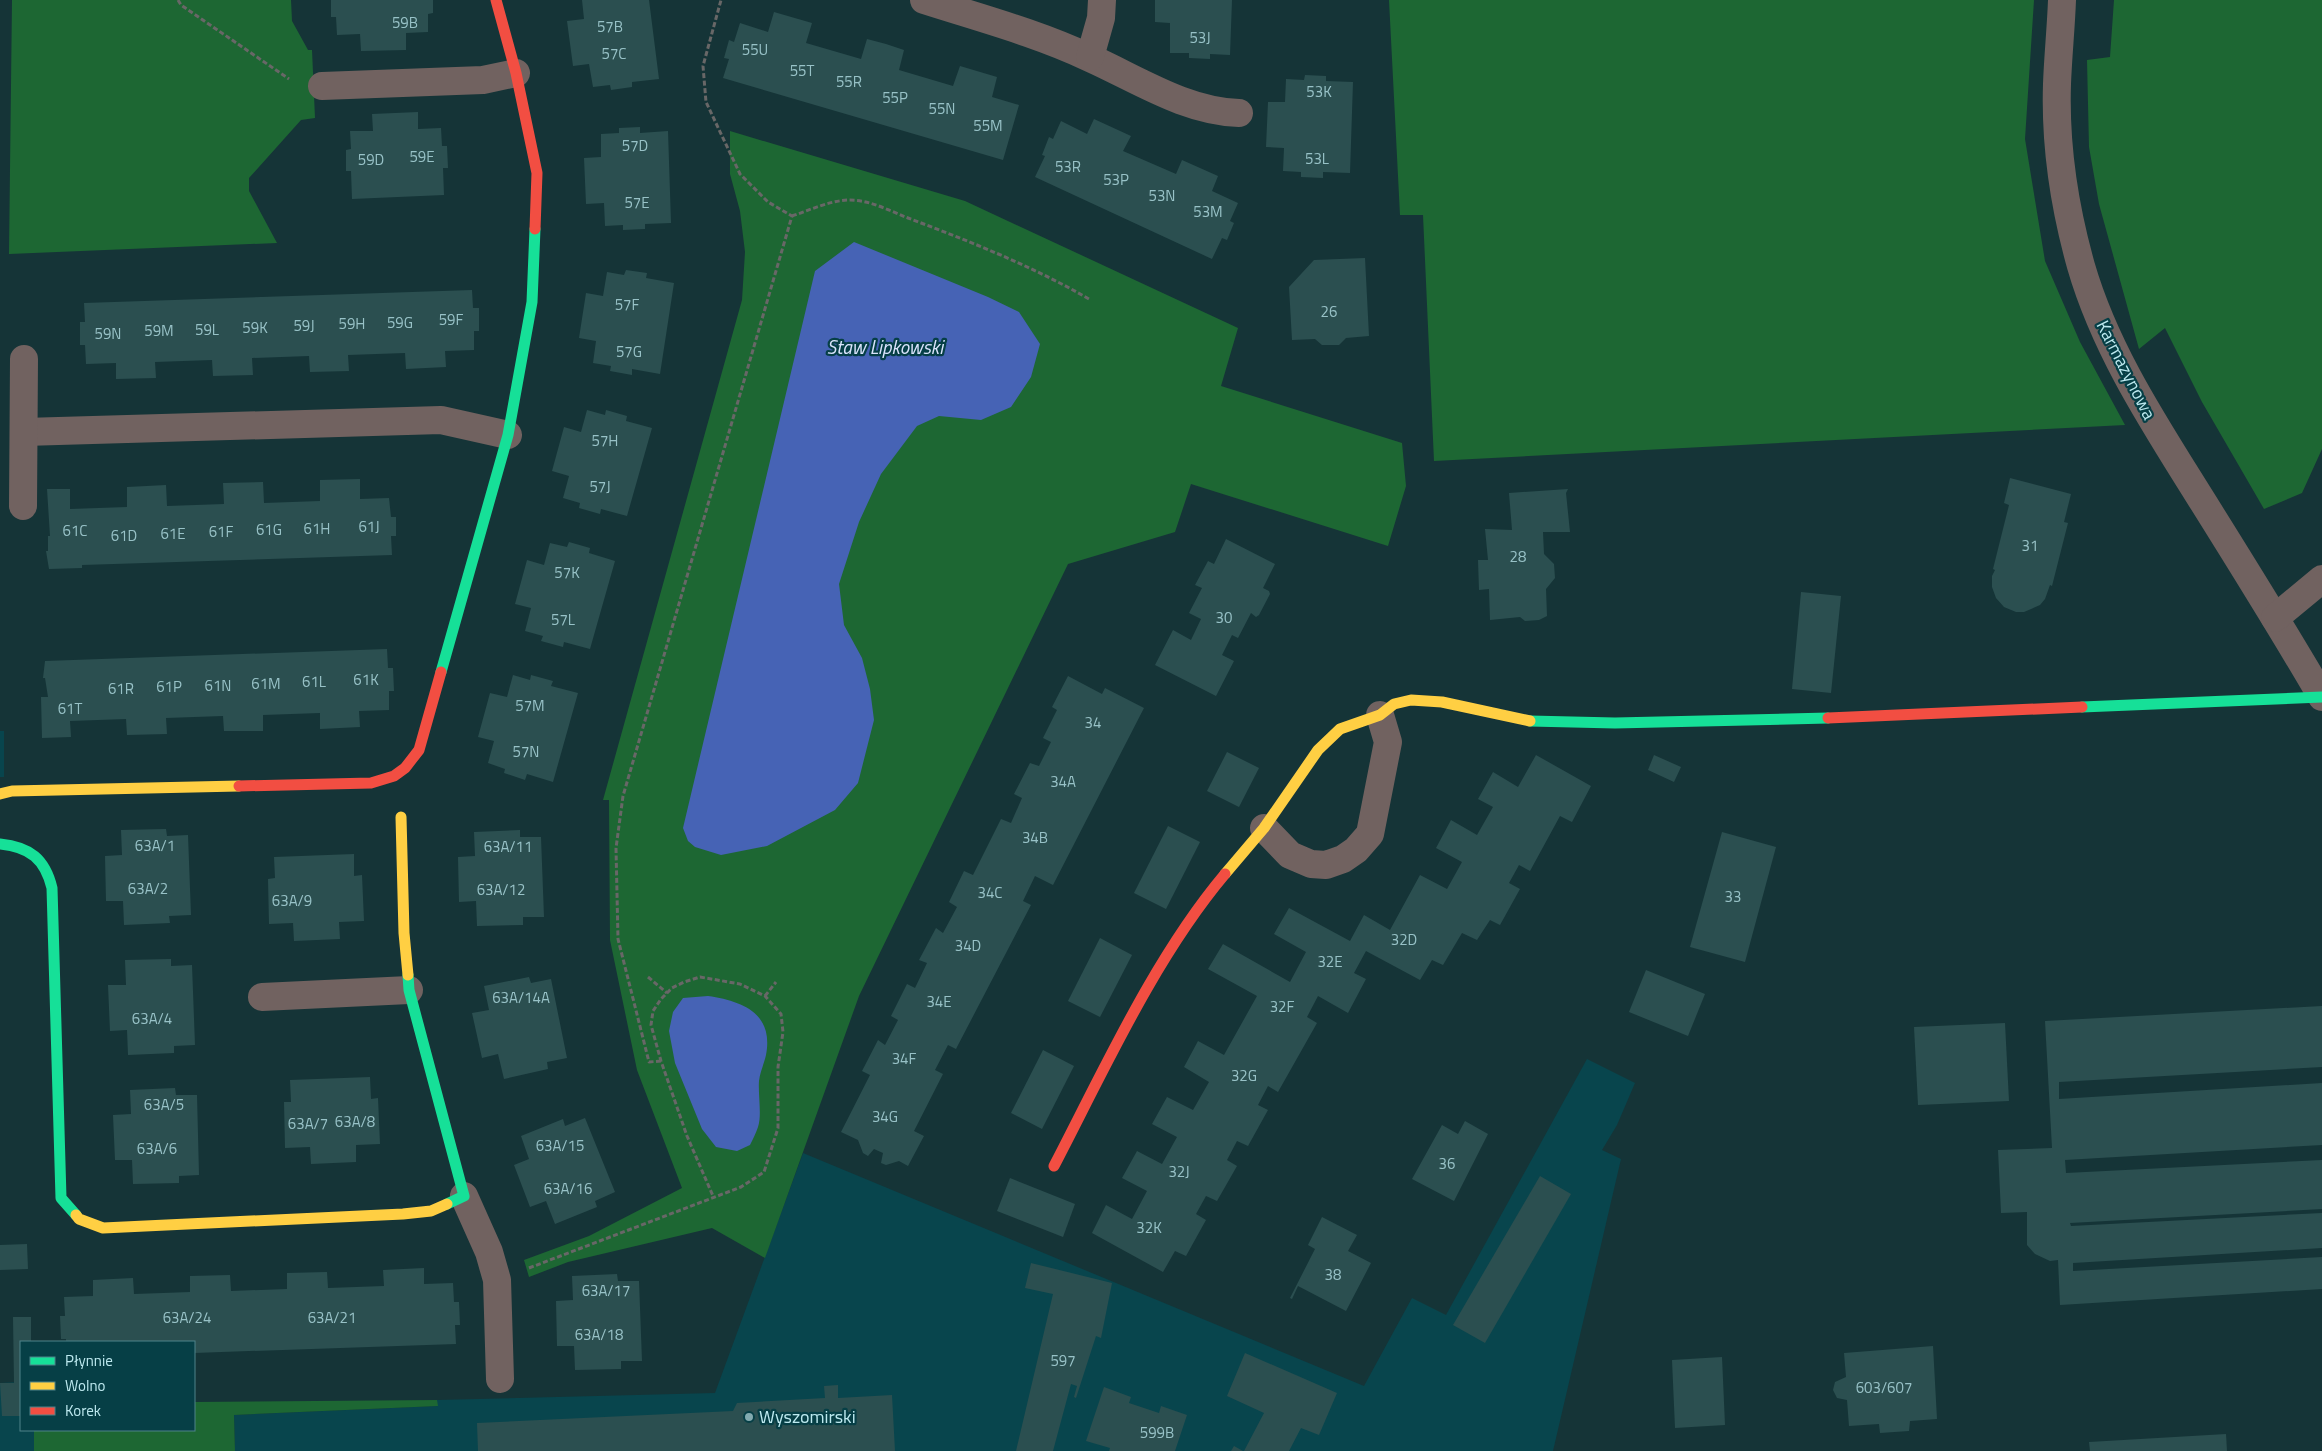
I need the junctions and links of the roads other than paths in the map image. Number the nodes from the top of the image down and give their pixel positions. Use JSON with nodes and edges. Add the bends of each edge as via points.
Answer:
{"nodes":[{"id":1,"x":496,"y":0,"type":"edge"},
{"id":2,"x":924,"y":0,"type":"edge"},
{"id":3,"x":1102,"y":0,"type":"edge"},
{"id":4,"x":2062,"y":0,"type":"edge"},
{"id":5,"x":1090,"y":57,"type":"junction"},
{"id":6,"x":516,"y":73,"type":"junction"},
{"id":7,"x":322,"y":86,"type":"road end"},
{"id":8,"x":1240,"y":113,"type":"dead end"},
{"id":9,"x":24,"y":360,"type":"dead end"},
{"id":10,"x":24,"y":432,"type":"junction"},
{"id":11,"x":508,"y":435,"type":"junction"},
{"id":12,"x":23,"y":506,"type":"dead end"},
{"id":13,"x":2322,"y":579,"type":"edge"},
{"id":14,"x":2275,"y":618,"type":"junction"},
{"id":15,"x":2322,"y":697,"type":"edge"},
{"id":16,"x":1380,"y":715,"type":"junction"},
{"id":17,"x":0,"y":794,"type":"edge"},
{"id":18,"x":401,"y":817,"type":"dead end"},
{"id":19,"x":1264,"y":828,"type":"junction"},
{"id":20,"x":0,"y":844,"type":"edge"},
{"id":21,"x":408,"y":990,"type":"junction"},
{"id":22,"x":262,"y":997,"type":"dead end"},
{"id":23,"x":1054,"y":1166,"type":"dead end"},
{"id":24,"x":464,"y":1196,"type":"junction"},
{"id":25,"x":500,"y":1379,"type":"dead end"}],
"edges":[{"from":1,"to":6,"type":"street"},
{"from":2,"to":5,"type":"street","via":[[1031,34]]},
{"from":3,"to":5,"type":"street","via":[[1101,18]]},
{"from":4,"to":14,"type":"street","name":"Karmazynowa","via":[[2057,86],[2060,151],[2069,213],[2096,311],[2149,416]]},
{"from":5,"to":8,"type":"street","via":[[1181,102],[1216,112]]},
{"from":6,"to":7,"type":"street","via":[[483,80]]},
{"from":6,"to":11,"type":"street","via":[[537,173],[532,302]]},
{"from":9,"to":10,"type":"street"},
{"from":10,"to":11,"type":"street","via":[[441,420]]},
{"from":10,"to":12,"type":"street"},
{"from":11,"to":17,"type":"street","via":[[419,750],[400,774],[372,783],[12,791]]},
{"from":13,"to":14,"type":"street"},
{"from":14,"to":15,"type":"street","name":"Karmazynowa"},
{"from":15,"to":16,"type":"street","via":[[1615,723],[1530,721],[1442,702],[1412,700],[1394,704]]},
{"from":16,"to":19,"type":"street","via":[[1340,729],[1318,750]]},
{"from":16,"to":19,"type":"street","via":[[1388,742],[1370,834],[1356,850],[1343,860],[1326,865],[1311,864],[1290,855]]},
{"from":18,"to":21,"type":"street"},
{"from":19,"to":23,"type":"street","via":[[1221,879],[1180,936],[1126,1029]]},
{"from":20,"to":24,"type":"street","via":[[13,844],[31,851],[48,869],[52,888],[61,1198],[79,1219],[103,1228],[403,1214],[431,1211]]},
{"from":21,"to":22,"type":"street"},
{"from":21,"to":24,"type":"street"},
{"from":24,"to":25,"type":"street","via":[[489,1252],[497,1280]]}]}
